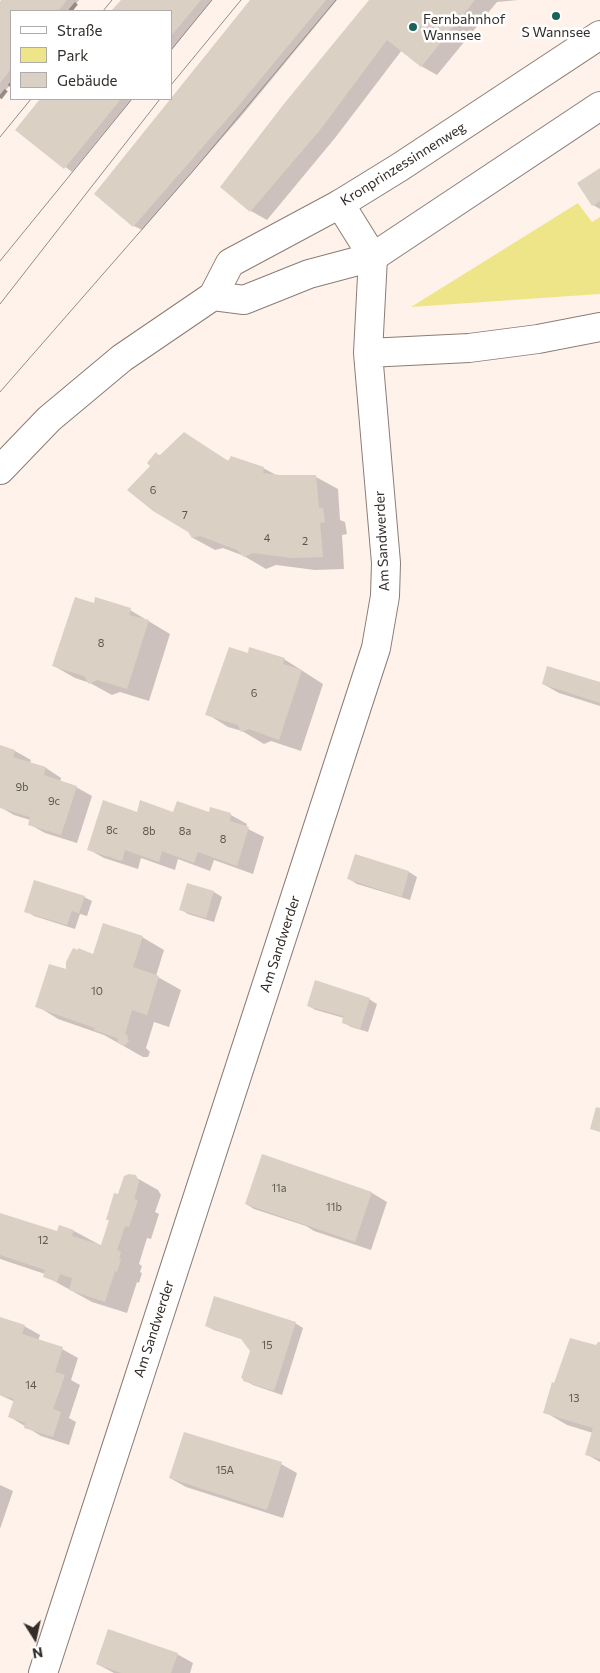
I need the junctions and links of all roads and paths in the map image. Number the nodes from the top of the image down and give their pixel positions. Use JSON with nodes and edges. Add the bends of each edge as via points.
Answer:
{"nodes":[{"id":1,"x":600,"y":35,"type":"edge"},
{"id":2,"x":600,"y":106,"type":"edge"},
{"id":3,"x":340,"y":204,"type":"junction"},
{"id":4,"x":373,"y":257,"type":"junction"},
{"id":5,"x":213,"y":296,"type":"junction"},
{"id":6,"x":600,"y":327,"type":"edge"},
{"id":7,"x":368,"y":353,"type":"junction"},
{"id":8,"x":0,"y":470,"type":"edge"},
{"id":9,"x":42,"y":1673,"type":"edge"}],
"edges":[{"from":1,"to":3,"type":"street","name":"Kronprinzessinnenweg","via":[[400,168]]},
{"from":2,"to":4,"type":"street"},
{"from":3,"to":4,"type":"street"},
{"from":3,"to":5,"type":"street","name":"Kronprinzessinnenweg","via":[[230,263]]},
{"from":4,"to":5,"type":"street","via":[[308,274],[244,300]]},
{"from":4,"to":7,"type":"street","name":"Am Sandwerder"},
{"from":5,"to":8,"type":"street","name":"Kronprinzessinnenweg","via":[[122,358],[49,419]]},
{"from":6,"to":7,"type":"street","via":[[469,348]]},
{"from":7,"to":9,"type":"street","name":"Am Sandwerder","via":[[386,563],[385,596],[376,648]]}]}
